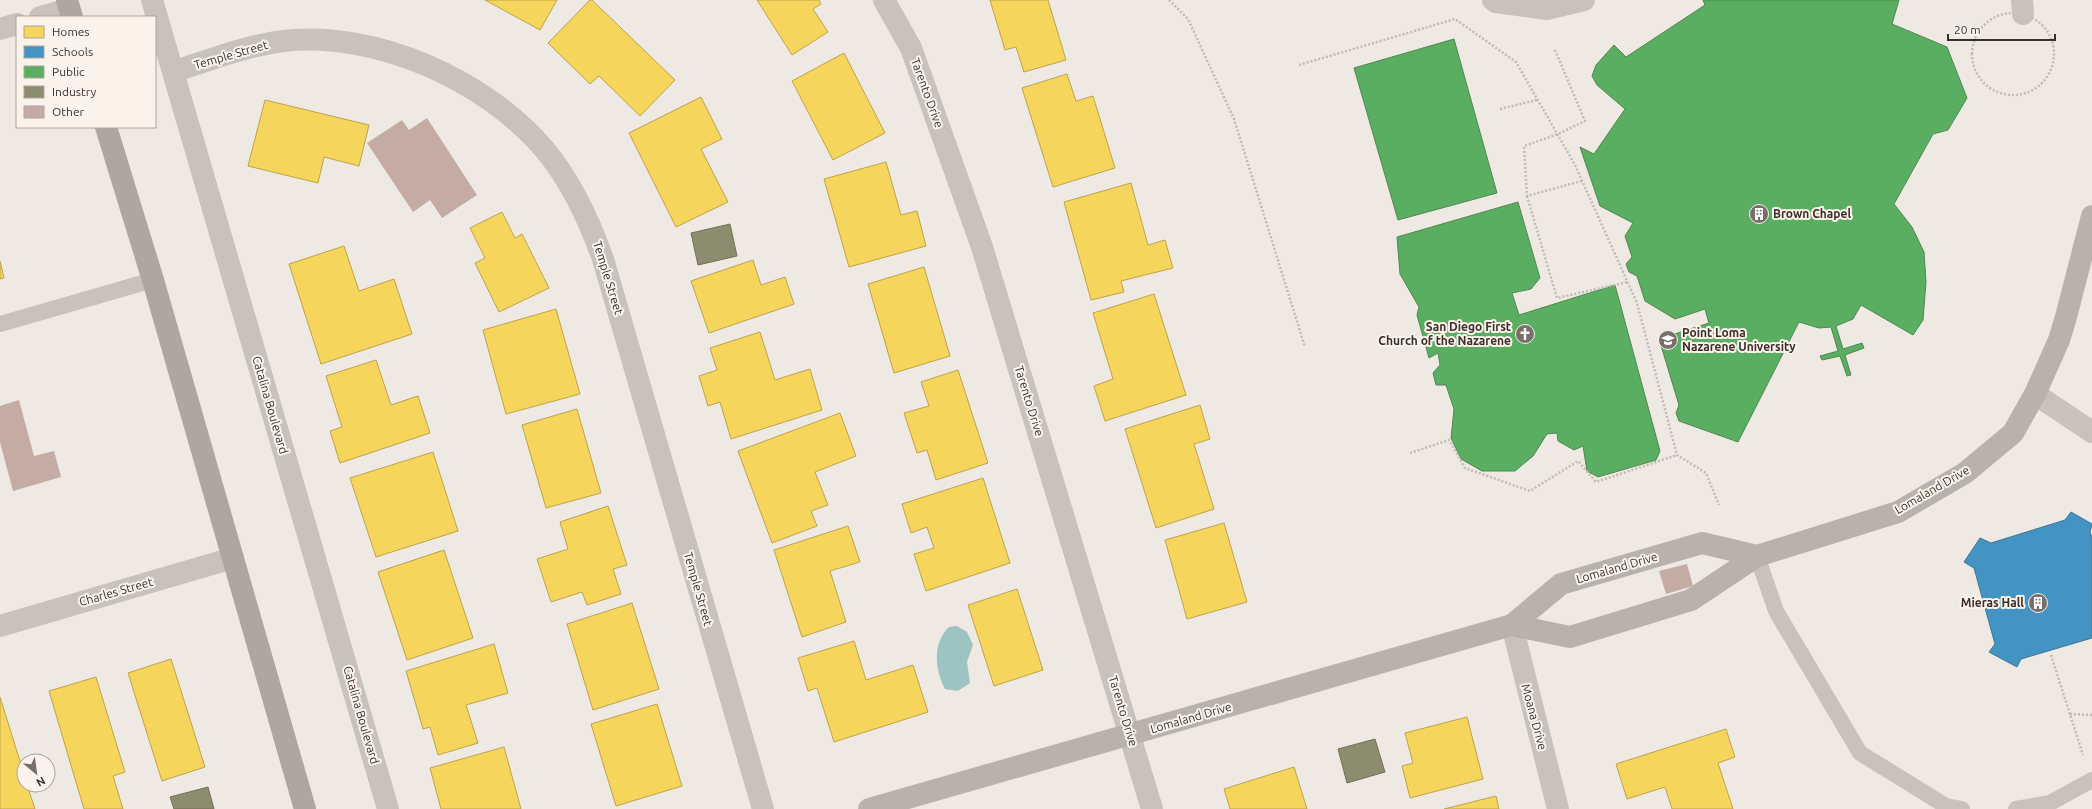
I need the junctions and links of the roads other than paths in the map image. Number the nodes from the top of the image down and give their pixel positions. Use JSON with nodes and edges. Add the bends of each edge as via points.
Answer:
{"nodes":[{"id":1,"x":152,"y":0,"type":"edge"},
{"id":2,"x":884,"y":0,"type":"edge"},
{"id":3,"x":1493,"y":0,"type":"edge"},
{"id":4,"x":1584,"y":0,"type":"edge"},
{"id":5,"x":69,"y":9,"type":"edge"},
{"id":6,"x":44,"y":16,"type":"edge"},
{"id":7,"x":16,"y":24,"type":"edge"},
{"id":8,"x":0,"y":29,"type":"edge"},
{"id":9,"x":172,"y":72,"type":"junction"},
{"id":10,"x":106,"y":128,"type":"edge"},
{"id":11,"x":2092,"y":216,"type":"edge"},
{"id":12,"x":153,"y":280,"type":"junction"},
{"id":13,"x":0,"y":324,"type":"edge"},
{"id":14,"x":2035,"y":394,"type":"junction"},
{"id":15,"x":2092,"y":432,"type":"edge"},
{"id":16,"x":1757,"y":556,"type":"junction"},
{"id":17,"x":233,"y":558,"type":"junction"},
{"id":18,"x":1512,"y":625,"type":"junction"},
{"id":19,"x":0,"y":626,"type":"edge"},
{"id":20,"x":1131,"y":735,"type":"junction"},
{"id":21,"x":2092,"y":780,"type":"edge"},
{"id":22,"x":305,"y":809,"type":"edge"},
{"id":23,"x":388,"y":809,"type":"edge"},
{"id":24,"x":763,"y":809,"type":"edge"},
{"id":25,"x":869,"y":809,"type":"edge"},
{"id":26,"x":1152,"y":809,"type":"edge"},
{"id":27,"x":1558,"y":809,"type":"edge"},
{"id":28,"x":1962,"y":809,"type":"edge"},
{"id":29,"x":2016,"y":809,"type":"edge"}],
"edges":[{"from":1,"to":9,"type":"street","name":"Catalina Boulevard"},
{"from":2,"to":20,"type":"street","name":"Tarento Drive","via":[[911,48],[982,247]]},
{"from":3,"to":4,"type":"street","via":[[1547,9]]},
{"from":5,"to":6,"type":"street"},
{"from":7,"to":8,"type":"street"},
{"from":9,"to":23,"type":"street","name":"Catalina Boulevard"},
{"from":9,"to":24,"type":"street","name":"Temple Street","via":[[256,46],[284,41],[328,41],[371,47],[424,65],[474,90],[516,120],[546,151],[576,196],[603,259]]},
{"from":10,"to":12,"type":"main road"},
{"from":11,"to":14,"type":"street","name":"Lomaland Drive","via":[[2059,340]]},
{"from":12,"to":13,"type":"lane"},
{"from":12,"to":17,"type":"main road"},
{"from":14,"to":15,"type":"street"},
{"from":14,"to":16,"type":"street","name":"Lomaland Drive","via":[[2013,433],[1965,473],[1945,485],[1898,512]]},
{"from":16,"to":18,"type":"street","name":"Lomaland Drive","via":[[1691,600],[1570,637]]},
{"from":16,"to":18,"type":"street","name":"Lomaland Drive","via":[[1702,543],[1561,584]]},
{"from":16,"to":28,"type":"lane","via":[[1776,611],[1860,753],[1946,806]]},
{"from":17,"to":19,"type":"street","name":"Charles Street"},
{"from":17,"to":22,"type":"main road"},
{"from":18,"to":20,"type":"street","name":"Lomaland Drive"},
{"from":18,"to":27,"type":"street","name":"Moana Drive"},
{"from":20,"to":25,"type":"street","name":"Lomaland Drive"},
{"from":20,"to":26,"type":"street","name":"Tarento Drive"},
{"from":21,"to":29,"type":"lane","via":[[2050,803]]}]}
